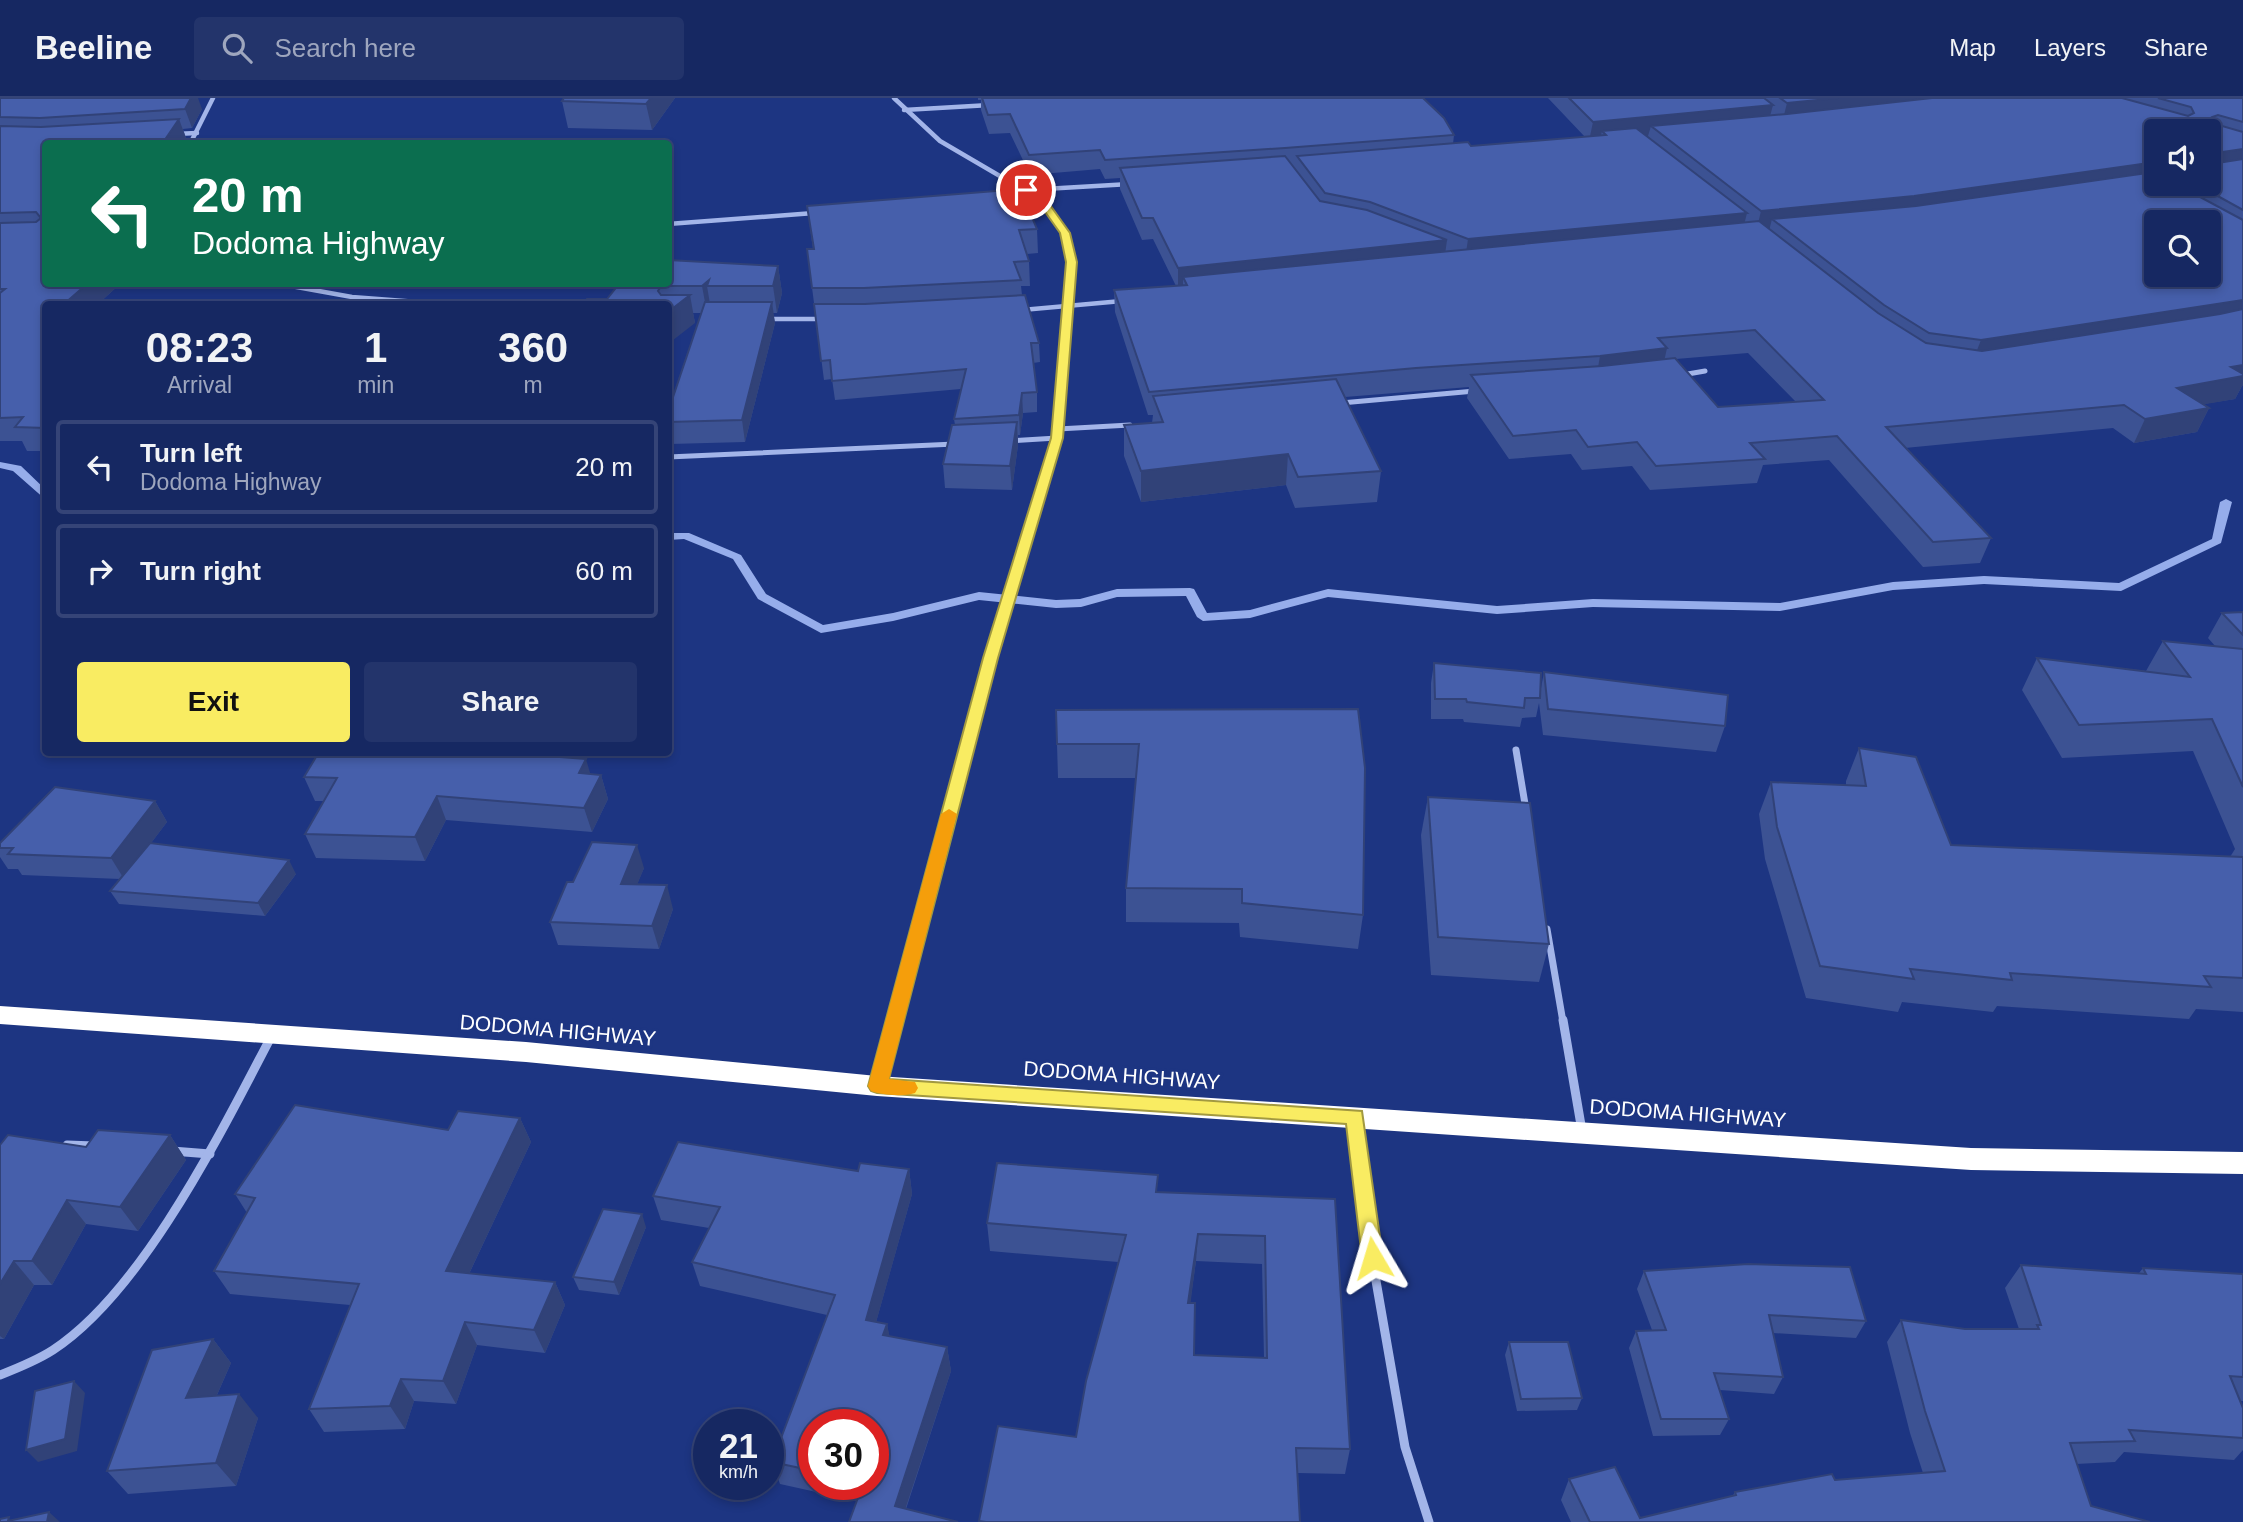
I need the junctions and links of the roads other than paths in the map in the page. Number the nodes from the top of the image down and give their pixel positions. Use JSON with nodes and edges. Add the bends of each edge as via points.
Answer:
{"nodes":[{"id":1,"x":214,"y":98,"type":"edge"},
{"id":2,"x":894,"y":98,"type":"edge"},
{"id":3,"x":996,"y":104,"type":"edge"},
{"id":4,"x":904,"y":110,"type":"junction"},
{"id":5,"x":197,"y":133,"type":"junction"},
{"id":6,"x":172,"y":135,"type":"edge"},
{"id":7,"x":193,"y":140,"type":"edge"},
{"id":8,"x":1142,"y":183,"type":"edge"},
{"id":9,"x":1026,"y":190,"type":"junction"},
{"id":10,"x":1041,"y":200,"type":"junction"},
{"id":11,"x":1028,"y":201,"type":"edge"},
{"id":12,"x":819,"y":212,"type":"edge"},
{"id":13,"x":672,"y":224,"type":"edge"},
{"id":14,"x":296,"y":287,"type":"edge"},
{"id":15,"x":1134,"y":299,"type":"edge"},
{"id":16,"x":405,"y":301,"type":"edge"},
{"id":17,"x":1066,"y":307,"type":"junction"},
{"id":18,"x":1013,"y":310,"type":"edge"},
{"id":19,"x":827,"y":318,"type":"edge"},
{"id":20,"x":761,"y":319,"type":"edge"},
{"id":21,"x":1705,"y":371,"type":"dead end"},
{"id":22,"x":1669,"y":377,"type":"edge"},
{"id":23,"x":1483,"y":390,"type":"edge"},
{"id":24,"x":1327,"y":405,"type":"edge"},
{"id":25,"x":1144,"y":424,"type":"edge"},
{"id":26,"x":1058,"y":429,"type":"junction"},
{"id":27,"x":1057,"y":438,"type":"junction"},
{"id":28,"x":1002,"y":441,"type":"edge"},
{"id":29,"x":960,"y":444,"type":"edge"},
{"id":30,"x":672,"y":457,"type":"edge"},
{"id":31,"x":1516,"y":750,"type":"dead end"},
{"id":32,"x":1528,"y":818,"type":"edge"},
{"id":33,"x":1544,"y":914,"type":"edge"},
{"id":34,"x":0,"y":1015,"type":"edge"},
{"id":35,"x":273,"y":1033,"type":"junction"},
{"id":36,"x":877,"y":1086,"type":"junction"},
{"id":37,"x":1355,"y":1116,"type":"junction"},
{"id":38,"x":1582,"y":1132,"type":"junction"},
{"id":39,"x":52,"y":1144,"type":"edge"},
{"id":40,"x":105,"y":1147,"type":"edge"},
{"id":41,"x":157,"y":1150,"type":"edge"},
{"id":42,"x":210,"y":1154,"type":"junction"},
{"id":43,"x":2243,"y":1163,"type":"edge"},
{"id":44,"x":0,"y":1375,"type":"edge"},
{"id":45,"x":1429,"y":1522,"type":"edge"}],
"edges":[{"from":1,"to":5,"type":"street"},
{"from":2,"to":4,"type":"street"},
{"from":3,"to":4,"type":"street"},
{"from":4,"to":9,"type":"street","via":[[940,141]]},
{"from":5,"to":6,"type":"street"},
{"from":5,"to":7,"type":"street"},
{"from":8,"to":9,"type":"street"},
{"from":9,"to":10,"type":"street"},
{"from":10,"to":11,"type":"street"},
{"from":10,"to":17,"type":"street","via":[[1065,233],[1072,262]]},
{"from":12,"to":13,"type":"street"},
{"from":14,"to":16,"type":"street"},
{"from":15,"to":17,"type":"street"},
{"from":17,"to":18,"type":"street"},
{"from":17,"to":26,"type":"street"},
{"from":19,"to":20,"type":"street"},
{"from":21,"to":22,"type":"street"},
{"from":23,"to":24,"type":"street"},
{"from":25,"to":26,"type":"street"},
{"from":26,"to":27,"type":"street"},
{"from":27,"to":28,"type":"street"},
{"from":27,"to":36,"type":"street","via":[[990,658]]},
{"from":29,"to":30,"type":"street"},
{"from":31,"to":32,"type":"street"},
{"from":33,"to":38,"type":"street"},
{"from":34,"to":35,"type":"highway","name":"DODOMA HIGHWAY"},
{"from":35,"to":36,"type":"highway","name":"DODOMA HIGHWAY"},
{"from":35,"to":42,"type":"street"},
{"from":36,"to":37,"type":"highway","name":"DODOMA HIGHWAY"},
{"from":37,"to":38,"type":"highway","name":"DODOMA HIGHWAY"},
{"from":37,"to":45,"type":"street","via":[[1405,1447]]},
{"from":38,"to":43,"type":"highway","name":"DODOMA HIGHWAY","via":[[1971,1158]]},
{"from":39,"to":40,"type":"street"},
{"from":41,"to":42,"type":"street"},
{"from":42,"to":44,"type":"street","via":[[128,1279],[86,1326],[29,1366]]}]}
